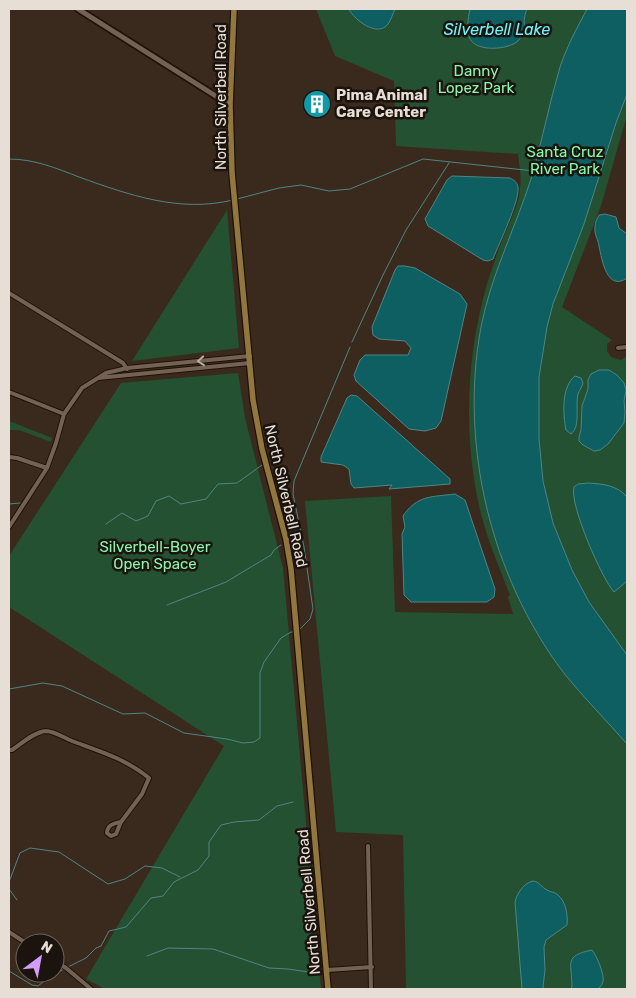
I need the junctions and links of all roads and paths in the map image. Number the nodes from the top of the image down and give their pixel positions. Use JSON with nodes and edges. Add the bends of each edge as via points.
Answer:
{"nodes":[{"id":1,"x":78,"y":9,"type":"edge"},
{"id":2,"x":234,"y":9,"type":"edge"},
{"id":3,"x":230,"y":104,"type":"junction"},
{"id":4,"x":9,"y":293,"type":"edge"},
{"id":5,"x":627,"y":347,"type":"edge"},
{"id":6,"x":618,"y":348,"type":"dead end"},
{"id":7,"x":250,"y":360,"type":"junction"},
{"id":8,"x":157,"y":365,"type":"junction"},
{"id":9,"x":127,"y":368,"type":"junction"},
{"id":10,"x":158,"y":372,"type":"junction"},
{"id":11,"x":127,"y":374,"type":"junction"},
{"id":12,"x":98,"y":378,"type":"junction"},
{"id":13,"x":9,"y":392,"type":"edge"},
{"id":14,"x":64,"y":414,"type":"junction"},
{"id":15,"x":9,"y":457,"type":"edge"},
{"id":16,"x":47,"y":468,"type":"junction"},
{"id":17,"x":9,"y":526,"type":"edge"},
{"id":18,"x":9,"y":750,"type":"edge"},
{"id":19,"x":121,"y":822,"type":"dead end"},
{"id":20,"x":368,"y":846,"type":"dead end"},
{"id":21,"x":65,"y":967,"type":"edge"},
{"id":22,"x":372,"y":967,"type":"junction"},
{"id":23,"x":328,"y":970,"type":"junction"},
{"id":24,"x":91,"y":989,"type":"edge"},
{"id":25,"x":328,"y":989,"type":"edge"},
{"id":26,"x":371,"y":989,"type":"edge"}],
"edges":[{"from":1,"to":3,"type":"street"},
{"from":2,"to":3,"type":"main road","name":"North Silverbell Road"},
{"from":3,"to":7,"type":"main road","name":"North Silverbell Road","via":[[232,173]]},
{"from":4,"to":9,"type":"street","via":[[44,312]]},
{"from":5,"to":6,"type":"street"},
{"from":7,"to":8,"type":"street","one_way":true},
{"from":7,"to":10,"type":"street"},
{"from":7,"to":23,"type":"main road","name":"North Silverbell Road","via":[[257,425],[291,569]]},
{"from":8,"to":9,"type":"street"},
{"from":8,"to":10,"type":"street"},
{"from":9,"to":11,"type":"street"},
{"from":9,"to":12,"type":"street"},
{"from":10,"to":11,"type":"street"},
{"from":11,"to":12,"type":"street"},
{"from":12,"to":14,"type":"street","via":[[82,388]]},
{"from":13,"to":14,"type":"street"},
{"from":14,"to":16,"type":"street"},
{"from":15,"to":16,"type":"street"},
{"from":16,"to":17,"type":"street"},
{"from":18,"to":19,"type":"street","via":[[47,731],[119,759],[141,772],[149,778],[148,781]]},
{"from":20,"to":22,"type":"street"},
{"from":21,"to":24,"type":"street"},
{"from":22,"to":23,"type":"street"},
{"from":22,"to":26,"type":"street"},
{"from":23,"to":25,"type":"main road","name":"North Silverbell Road"}]}
